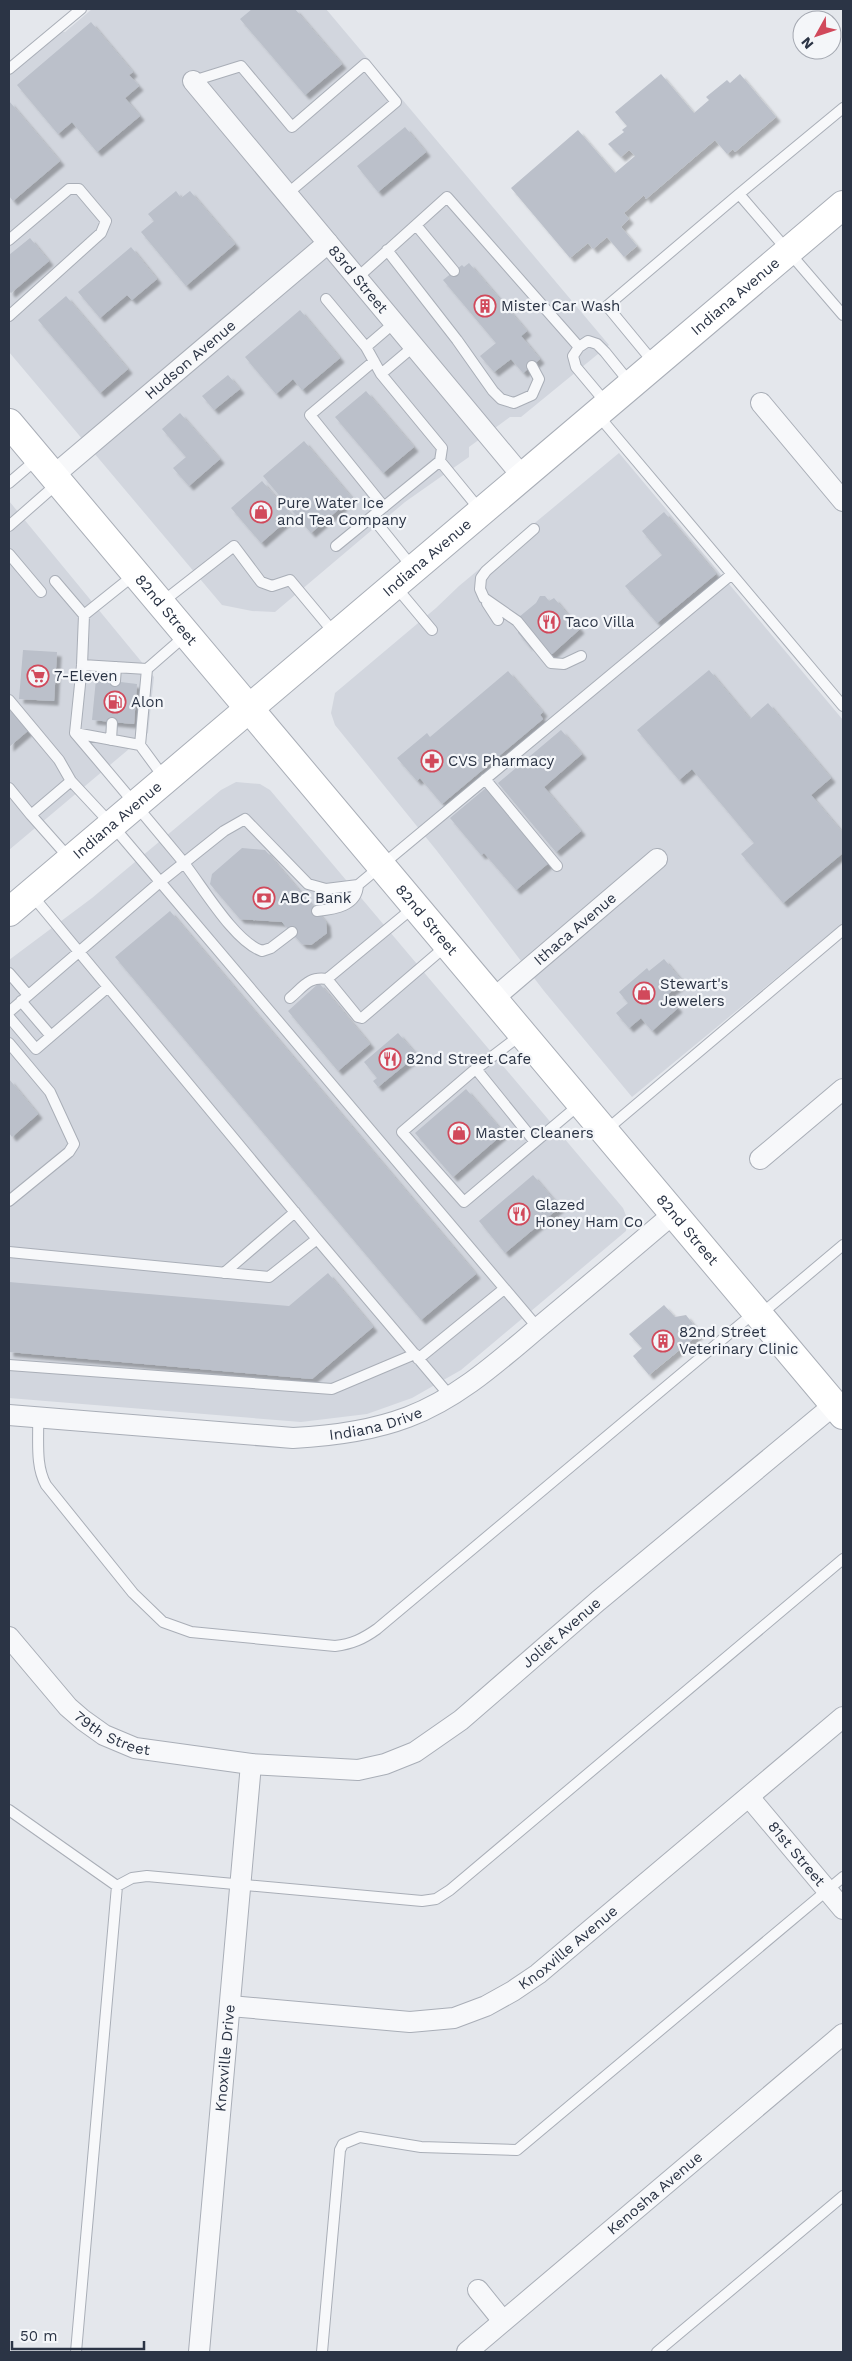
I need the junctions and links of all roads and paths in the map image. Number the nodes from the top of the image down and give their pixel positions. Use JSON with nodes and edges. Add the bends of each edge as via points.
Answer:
{"nodes":[{"id":1,"x":81,"y":9,"type":"edge"},
{"id":2,"x":9,"y":70,"type":"edge"},
{"id":3,"x":193,"y":81,"type":"joint"},
{"id":4,"x":843,"y":108,"type":"edge"},
{"id":5,"x":287,"y":194,"type":"junction"},
{"id":6,"x":740,"y":194,"type":"junction"},
{"id":7,"x":843,"y":204,"type":"edge"},
{"id":8,"x":416,"y":225,"type":"junction"},
{"id":9,"x":9,"y":240,"type":"edge"},
{"id":10,"x":328,"y":243,"type":"junction"},
{"id":11,"x":387,"y":250,"type":"junction"},
{"id":12,"x":789,"y":250,"type":"junction"},
{"id":13,"x":454,"y":271,"type":"dead end"},
{"id":14,"x":357,"y":278,"type":"junction"},
{"id":15,"x":326,"y":300,"type":"dead end"},
{"id":16,"x":843,"y":315,"type":"edge"},
{"id":17,"x":9,"y":316,"type":"edge"},
{"id":18,"x":394,"y":323,"type":"junction"},
{"id":19,"x":366,"y":347,"type":"junction"},
{"id":20,"x":412,"y":347,"type":"junction"},
{"id":21,"x":579,"y":347,"type":"junction"},
{"id":22,"x":374,"y":361,"type":"junction"},
{"id":23,"x":655,"y":364,"type":"junction"},
{"id":24,"x":532,"y":366,"type":"dead end"},
{"id":25,"x":382,"y":374,"type":"junction"},
{"id":26,"x":631,"y":384,"type":"junction"},
{"id":27,"x":761,"y":403,"type":"dead end"},
{"id":28,"x":602,"y":409,"type":"junction"},
{"id":29,"x":9,"y":423,"type":"edge"},
{"id":30,"x":440,"y":461,"type":"junction"},
{"id":31,"x":50,"y":472,"type":"junction"},
{"id":32,"x":522,"y":476,"type":"junction"},
{"id":33,"x":9,"y":483,"type":"edge"},
{"id":34,"x":843,"y":502,"type":"edge"},
{"id":35,"x":384,"y":507,"type":"junction"},
{"id":36,"x":481,"y":511,"type":"junction"},
{"id":37,"x":372,"y":517,"type":"junction"},
{"id":38,"x":9,"y":526,"type":"edge"},
{"id":39,"x":534,"y":529,"type":"dead end"},
{"id":40,"x":336,"y":546,"type":"dead end"},
{"id":41,"x":9,"y":554,"type":"edge"},
{"id":42,"x":135,"y":574,"type":"junction"},
{"id":43,"x":732,"y":574,"type":"junction"},
{"id":44,"x":403,"y":576,"type":"junction"},
{"id":45,"x":55,"y":580,"type":"dead end"},
{"id":46,"x":41,"y":592,"type":"dead end"},
{"id":47,"x":484,"y":598,"type":"junction"},
{"id":48,"x":160,"y":604,"type":"junction"},
{"id":49,"x":84,"y":615,"type":"junction"},
{"id":50,"x":498,"y":620,"type":"dead end"},
{"id":51,"x":432,"y":630,"type":"dead end"},
{"id":52,"x":335,"y":634,"type":"junction"},
{"id":53,"x":186,"y":635,"type":"junction"},
{"id":54,"x":582,"y":656,"type":"dead end"},
{"id":55,"x":82,"y":665,"type":"junction"},
{"id":56,"x":116,"y":667,"type":"junction"},
{"id":57,"x":146,"y":669,"type":"junction"},
{"id":58,"x":115,"y":681,"type":"dead end"},
{"id":59,"x":9,"y":700,"type":"edge"},
{"id":60,"x":843,"y":706,"type":"edge"},
{"id":61,"x":247,"y":708,"type":"junction"},
{"id":62,"x":112,"y":722,"type":"dead end"},
{"id":63,"x":75,"y":733,"type":"junction"},
{"id":64,"x":111,"y":740,"type":"junction"},
{"id":65,"x":140,"y":745,"type":"junction"},
{"id":66,"x":485,"y":779,"type":"junction"},
{"id":67,"x":166,"y":780,"type":"junction"},
{"id":68,"x":71,"y":781,"type":"junction"},
{"id":69,"x":9,"y":788,"type":"edge"},
{"id":70,"x":136,"y":804,"type":"junction"},
{"id":71,"x":31,"y":815,"type":"junction"},
{"id":72,"x":112,"y":825,"type":"junction"},
{"id":73,"x":657,"y":859,"type":"dead end"},
{"id":74,"x":71,"y":860,"type":"junction"},
{"id":75,"x":185,"y":864,"type":"junction"},
{"id":76,"x":381,"y":866,"type":"junction"},
{"id":77,"x":557,"y":866,"type":"dead end"},
{"id":78,"x":160,"y":882,"type":"junction"},
{"id":79,"x":358,"y":885,"type":"junction"},
{"id":80,"x":30,"y":894,"type":"junction"},
{"id":81,"x":415,"y":907,"type":"junction"},
{"id":82,"x":317,"y":911,"type":"dead end"},
{"id":83,"x":9,"y":912,"type":"edge"},
{"id":84,"x":843,"y":930,"type":"edge"},
{"id":85,"x":292,"y":932,"type":"dead end"},
{"id":86,"x":447,"y":945,"type":"junction"},
{"id":87,"x":78,"y":951,"type":"junction"},
{"id":88,"x":9,"y":973,"type":"edge"},
{"id":89,"x":327,"y":979,"type":"junction"},
{"id":90,"x":108,"y":987,"type":"junction"},
{"id":91,"x":24,"y":998,"type":"junction"},
{"id":92,"x":290,"y":998,"type":"dead end"},
{"id":93,"x":493,"y":999,"type":"junction"},
{"id":94,"x":9,"y":1012,"type":"edge"},
{"id":95,"x":9,"y":1017,"type":"edge"},
{"id":96,"x":522,"y":1034,"type":"junction"},
{"id":97,"x":51,"y":1036,"type":"junction"},
{"id":98,"x":9,"y":1044,"type":"edge"},
{"id":99,"x":476,"y":1069,"type":"junction"},
{"id":100,"x":843,"y":1089,"type":"edge"},
{"id":101,"x":580,"y":1104,"type":"junction"},
{"id":102,"x":604,"y":1132,"type":"junction"},
{"id":103,"x":535,"y":1142,"type":"junction"},
{"id":104,"x":760,"y":1159,"type":"dead end"},
{"id":105,"x":9,"y":1201,"type":"edge"},
{"id":106,"x":295,"y":1212,"type":"junction"},
{"id":107,"x":673,"y":1214,"type":"junction"},
{"id":108,"x":317,"y":1238,"type":"junction"},
{"id":109,"x":843,"y":1245,"type":"edge"},
{"id":110,"x":9,"y":1252,"type":"edge"},
{"id":111,"x":224,"y":1273,"type":"junction"},
{"id":112,"x":504,"y":1289,"type":"junction"},
{"id":113,"x":758,"y":1314,"type":"junction"},
{"id":114,"x":538,"y":1328,"type":"junction"},
{"id":115,"x":417,"y":1356,"type":"junction"},
{"id":116,"x":9,"y":1365,"type":"edge"},
{"id":117,"x":450,"y":1396,"type":"junction"},
{"id":118,"x":839,"y":1410,"type":"edge"},
{"id":119,"x":9,"y":1415,"type":"edge"},
{"id":120,"x":38,"y":1417,"type":"junction"},
{"id":121,"x":843,"y":1559,"type":"edge"},
{"id":122,"x":9,"y":1637,"type":"edge"},
{"id":123,"x":843,"y":1718,"type":"edge"},
{"id":124,"x":251,"y":1764,"type":"junction"},
{"id":125,"x":749,"y":1797,"type":"junction"},
{"id":126,"x":9,"y":1810,"type":"edge"},
{"id":127,"x":843,"y":1877,"type":"edge"},
{"id":128,"x":240,"y":1885,"type":"junction"},
{"id":129,"x":117,"y":1886,"type":"junction"},
{"id":130,"x":828,"y":1890,"type":"junction"},
{"id":131,"x":843,"y":1909,"type":"edge"},
{"id":132,"x":230,"y":2006,"type":"junction"},
{"id":133,"x":843,"y":2034,"type":"edge"},
{"id":134,"x":843,"y":2196,"type":"edge"},
{"id":135,"x":478,"y":2290,"type":"dead end"},
{"id":136,"x":503,"y":2321,"type":"junction"},
{"id":137,"x":76,"y":2352,"type":"edge"},
{"id":138,"x":199,"y":2352,"type":"edge"},
{"id":139,"x":322,"y":2352,"type":"edge"},
{"id":140,"x":467,"y":2352,"type":"edge"},
{"id":141,"x":657,"y":2352,"type":"edge"}],
"edges":[{"from":1,"to":2,"type":"lane"},
{"from":3,"to":5,"type":"street","name":"83rd Street"},
{"from":3,"to":5,"type":"lane","via":[[241,66],[292,127],[365,64],[396,102]]},
{"from":4,"to":6,"type":"lane"},
{"from":5,"to":10,"type":"street","name":"83rd Street"},
{"from":6,"to":12,"type":"lane"},
{"from":6,"to":23,"type":"lane","via":[[608,306]]},
{"from":7,"to":12,"type":"main road","name":"Indiana Avenue"},
{"from":8,"to":11,"type":"lane"},
{"from":8,"to":13,"type":"lane"},
{"from":8,"to":21,"type":"lane","via":[[447,197]]},
{"from":9,"to":17,"type":"lane","via":[[69,189],[79,189],[106,221],[101,233]]},
{"from":10,"to":14,"type":"street","name":"83rd Street"},
{"from":10,"to":31,"type":"street","name":"Hudson Avenue"},
{"from":11,"to":14,"type":"lane"},
{"from":11,"to":24,"type":"lane","via":[[501,399],[514,403],[532,395],[540,379]]},
{"from":12,"to":16,"type":"lane"},
{"from":12,"to":23,"type":"main road","name":"Indiana Avenue"},
{"from":14,"to":18,"type":"street","name":"83rd Street"},
{"from":15,"to":19,"type":"lane"},
{"from":18,"to":19,"type":"lane"},
{"from":18,"to":20,"type":"street","name":"83rd Street"},
{"from":19,"to":22,"type":"lane"},
{"from":20,"to":25,"type":"lane"},
{"from":20,"to":32,"type":"street","name":"83rd Street"},
{"from":21,"to":26,"type":"lane","via":[[588,341],[597,344]]},
{"from":21,"to":28,"type":"lane","via":[[573,356],[576,367]]},
{"from":22,"to":25,"type":"lane"},
{"from":22,"to":35,"type":"lane","via":[[310,415]]},
{"from":23,"to":26,"type":"main road","name":"Indiana Avenue"},
{"from":25,"to":30,"type":"lane","via":[[442,448]]},
{"from":26,"to":28,"type":"main road","name":"Indiana Avenue"},
{"from":27,"to":34,"type":"street"},
{"from":28,"to":32,"type":"main road","name":"Indiana Avenue"},
{"from":28,"to":43,"type":"lane"},
{"from":29,"to":31,"type":"main road","name":"82nd Street"},
{"from":30,"to":35,"type":"lane"},
{"from":30,"to":36,"type":"lane"},
{"from":31,"to":33,"type":"lane"},
{"from":31,"to":38,"type":"lane"},
{"from":31,"to":42,"type":"main road","name":"82nd Street"},
{"from":32,"to":36,"type":"main road","name":"Indiana Avenue"},
{"from":35,"to":37,"type":"lane"},
{"from":36,"to":44,"type":"main road","name":"Indiana Avenue"},
{"from":37,"to":40,"type":"lane"},
{"from":37,"to":44,"type":"lane"},
{"from":39,"to":47,"type":"lane","via":[[486,570],[480,589]]},
{"from":41,"to":46,"type":"lane"},
{"from":42,"to":48,"type":"main road","name":"82nd Street"},
{"from":42,"to":49,"type":"lane"},
{"from":43,"to":60,"type":"lane"},
{"from":43,"to":66,"type":"lane"},
{"from":44,"to":51,"type":"lane"},
{"from":44,"to":52,"type":"main road","name":"Indiana Avenue"},
{"from":45,"to":49,"type":"lane"},
{"from":47,"to":50,"type":"lane"},
{"from":47,"to":54,"type":"lane","via":[[517,621],[551,663],[564,664]]},
{"from":48,"to":52,"type":"lane","via":[[234,546],[262,582],[272,586],[290,580]]},
{"from":48,"to":53,"type":"main road","name":"82nd Street"},
{"from":49,"to":55,"type":"lane"},
{"from":52,"to":61,"type":"main road","name":"Indiana Avenue"},
{"from":53,"to":57,"type":"lane"},
{"from":53,"to":61,"type":"main road","name":"82nd Street"},
{"from":55,"to":56,"type":"lane"},
{"from":55,"to":63,"type":"lane"},
{"from":56,"to":57,"type":"lane"},
{"from":56,"to":58,"type":"lane"},
{"from":57,"to":65,"type":"lane"},
{"from":59,"to":68,"type":"lane","via":[[59,760]]},
{"from":61,"to":67,"type":"main road","name":"Indiana Avenue"},
{"from":61,"to":76,"type":"main road","name":"82nd Street"},
{"from":62,"to":64,"type":"lane"},
{"from":63,"to":64,"type":"lane"},
{"from":63,"to":70,"type":"lane"},
{"from":64,"to":65,"type":"lane"},
{"from":65,"to":67,"type":"lane"},
{"from":66,"to":76,"type":"lane"},
{"from":66,"to":77,"type":"lane"},
{"from":67,"to":70,"type":"main road","name":"Indiana Avenue"},
{"from":68,"to":71,"type":"lane"},
{"from":68,"to":72,"type":"lane"},
{"from":69,"to":71,"type":"lane"},
{"from":70,"to":72,"type":"main road","name":"Indiana Avenue"},
{"from":70,"to":75,"type":"lane"},
{"from":71,"to":74,"type":"lane"},
{"from":72,"to":74,"type":"main road","name":"Indiana Avenue"},
{"from":72,"to":78,"type":"lane"},
{"from":73,"to":93,"type":"street","name":"Ithaca Avenue"},
{"from":74,"to":80,"type":"main road","name":"Indiana Avenue"},
{"from":75,"to":78,"type":"lane"},
{"from":75,"to":79,"type":"lane","via":[[224,831],[245,819],[308,884],[326,889]]},
{"from":75,"to":85,"type":"lane","via":[[211,901],[256,948],[262,951],[271,948]]},
{"from":76,"to":79,"type":"lane"},
{"from":76,"to":81,"type":"main road","name":"82nd Street"},
{"from":78,"to":87,"type":"lane"},
{"from":78,"to":112,"type":"lane"},
{"from":79,"to":82,"type":"lane","via":[[358,894],[351,902]]},
{"from":80,"to":83,"type":"main road","name":"Indiana Avenue"},
{"from":80,"to":87,"type":"lane"},
{"from":81,"to":86,"type":"main road","name":"82nd Street"},
{"from":81,"to":89,"type":"lane"},
{"from":84,"to":102,"type":"lane"},
{"from":86,"to":89,"type":"lane","via":[[362,1018]]},
{"from":86,"to":93,"type":"main road","name":"82nd Street"},
{"from":87,"to":90,"type":"lane"},
{"from":87,"to":91,"type":"lane"},
{"from":88,"to":91,"type":"lane"},
{"from":89,"to":92,"type":"lane","via":[[312,979]]},
{"from":90,"to":97,"type":"lane"},
{"from":90,"to":106,"type":"lane"},
{"from":91,"to":94,"type":"lane"},
{"from":91,"to":97,"type":"lane"},
{"from":93,"to":96,"type":"main road","name":"82nd Street"},
{"from":95,"to":97,"type":"lane","via":[[36,1049]]},
{"from":96,"to":99,"type":"lane"},
{"from":96,"to":101,"type":"main road","name":"82nd Street"},
{"from":98,"to":105,"type":"lane","via":[[50,1092],[74,1144],[69,1152]]},
{"from":99,"to":103,"type":"lane"},
{"from":99,"to":103,"type":"lane","via":[[402,1132],[464,1202]]},
{"from":100,"to":104,"type":"street"},
{"from":101,"to":102,"type":"main road","name":"82nd Street"},
{"from":101,"to":103,"type":"lane"},
{"from":102,"to":107,"type":"main road","name":"82nd Street"},
{"from":106,"to":108,"type":"lane"},
{"from":106,"to":111,"type":"lane"},
{"from":107,"to":113,"type":"main road","name":"82nd Street"},
{"from":107,"to":114,"type":"street","name":"Indiana Drive"},
{"from":108,"to":111,"type":"lane","via":[[270,1277]]},
{"from":108,"to":115,"type":"lane"},
{"from":109,"to":113,"type":"lane"},
{"from":110,"to":111,"type":"lane"},
{"from":112,"to":114,"type":"lane"},
{"from":112,"to":115,"type":"lane"},
{"from":113,"to":118,"type":"main road","name":"82nd Street"},
{"from":113,"to":120,"type":"lane","via":[[377,1629],[350,1644],[335,1646],[214,1635],[178,1629],[163,1622],[132,1593],[46,1484],[39,1461]]},
{"from":114,"to":117,"type":"street","name":"Indiana Drive","via":[[488,1370]]},
{"from":115,"to":116,"type":"lane","via":[[332,1389]]},
{"from":115,"to":117,"type":"lane"},
{"from":117,"to":120,"type":"street","name":"Indiana Drive","via":[[410,1416],[374,1428],[333,1436],[293,1438]]},
{"from":118,"to":124,"type":"street","name":"Joliet Avenue","via":[[436,1739],[415,1752],[358,1770]]},
{"from":119,"to":120,"type":"street","name":"Indiana Drive"},
{"from":121,"to":128,"type":"lane","via":[[436,1899],[422,1901]]},
{"from":122,"to":124,"type":"street","name":"79th Street","via":[[68,1707],[104,1735],[135,1748]]},
{"from":123,"to":125,"type":"street","name":"Knoxville Avenue"},
{"from":124,"to":128,"type":"street","name":"Knoxville Drive"},
{"from":125,"to":130,"type":"street","name":"81st Street"},
{"from":125,"to":132,"type":"street","name":"Knoxville Avenue","via":[[538,1974],[486,2006],[454,2018],[410,2022]]},
{"from":126,"to":129,"type":"lane"},
{"from":127,"to":130,"type":"lane"},
{"from":128,"to":129,"type":"lane","via":[[147,1876],[132,1878]]},
{"from":128,"to":132,"type":"street","name":"Knoxville Drive"},
{"from":129,"to":137,"type":"lane"},
{"from":130,"to":131,"type":"street","name":"81st Street"},
{"from":130,"to":139,"type":"lane","via":[[517,2150],[421,2147],[360,2137],[343,2144]]},
{"from":132,"to":138,"type":"street","name":"Knoxville Drive"},
{"from":133,"to":136,"type":"street","name":"Kenosha Avenue"},
{"from":134,"to":141,"type":"lane"},
{"from":135,"to":136,"type":"street"},
{"from":136,"to":140,"type":"street","name":"Kenosha Avenue"}]}
